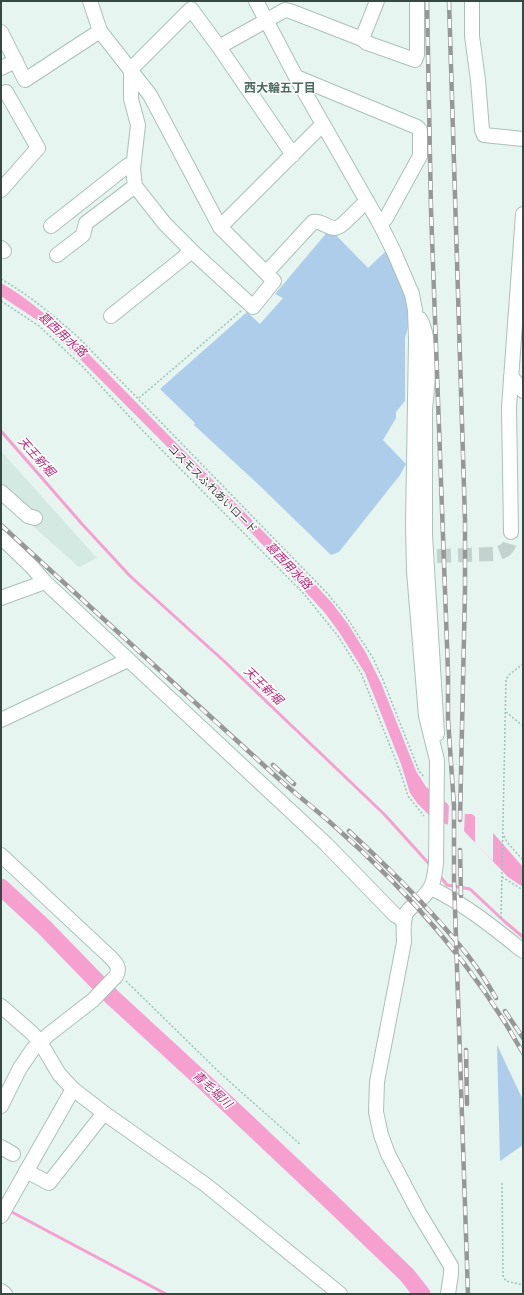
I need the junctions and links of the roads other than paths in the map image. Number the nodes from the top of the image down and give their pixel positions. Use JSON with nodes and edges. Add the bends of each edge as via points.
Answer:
{"nodes":[{"id":1,"x":91,"y":1,"type":"edge"},
{"id":2,"x":256,"y":1,"type":"edge"},
{"id":3,"x":377,"y":1,"type":"edge"},
{"id":4,"x":417,"y":1,"type":"edge"},
{"id":5,"x":472,"y":1,"type":"edge"},
{"id":6,"x":266,"y":20,"type":"junction"},
{"id":7,"x":100,"y":31,"type":"junction"},
{"id":8,"x":1,"y":32,"type":"edge"},
{"id":9,"x":362,"y":39,"type":"junction"},
{"id":10,"x":219,"y":47,"type":"junction"},
{"id":11,"x":16,"y":62,"type":"junction"},
{"id":12,"x":1,"y":68,"type":"edge"},
{"id":13,"x":131,"y":69,"type":"junction"},
{"id":14,"x":296,"y":77,"type":"junction"},
{"id":15,"x":25,"y":80,"type":"junction"},
{"id":16,"x":3,"y":93,"type":"edge"},
{"id":17,"x":323,"y":124,"type":"junction"},
{"id":18,"x":523,"y":139,"type":"edge"},
{"id":19,"x":293,"y":155,"type":"junction"},
{"id":20,"x":133,"y":163,"type":"junction"},
{"id":21,"x":135,"y":186,"type":"junction"},
{"id":22,"x":1,"y":190,"type":"edge"},
{"id":23,"x":367,"y":201,"type":"junction"},
{"id":24,"x":523,"y":214,"type":"edge"},
{"id":25,"x":380,"y":224,"type":"junction"},
{"id":26,"x":51,"y":226,"type":"dead end"},
{"id":27,"x":220,"y":227,"type":"junction"},
{"id":28,"x":192,"y":251,"type":"junction"},
{"id":29,"x":58,"y":255,"type":"dead end"},
{"id":30,"x":266,"y":273,"type":"junction"},
{"id":31,"x":415,"y":310,"type":"junction"},
{"id":32,"x":111,"y":316,"type":"dead end"},
{"id":33,"x":512,"y":376,"type":"junction"},
{"id":34,"x":415,"y":382,"type":"junction"},
{"id":35,"x":523,"y":391,"type":"edge"},
{"id":36,"x":523,"y":402,"type":"edge"},
{"id":37,"x":509,"y":407,"type":"junction"},
{"id":38,"x":425,"y":409,"type":"junction"},
{"id":39,"x":1,"y":492,"type":"edge"},
{"id":40,"x":35,"y":518,"type":"dead end"},
{"id":41,"x":511,"y":532,"type":"tunnel mouth"},
{"id":42,"x":1,"y":537,"type":"edge"},
{"id":43,"x":45,"y":582,"type":"junction"},
{"id":44,"x":1,"y":598,"type":"edge"},
{"id":45,"x":128,"y":660,"type":"junction"},
{"id":46,"x":1,"y":720,"type":"edge"},
{"id":47,"x":435,"y":751,"type":"junction"},
{"id":48,"x":1,"y":855,"type":"edge"},
{"id":49,"x":433,"y":884,"type":"junction"},
{"id":50,"x":404,"y":921,"type":"junction"},
{"id":51,"x":523,"y":951,"type":"edge"},
{"id":52,"x":1,"y":1006,"type":"edge"},
{"id":53,"x":40,"y":1042,"type":"junction"},
{"id":54,"x":72,"y":1089,"type":"junction"},
{"id":55,"x":1,"y":1106,"type":"edge"},
{"id":56,"x":104,"y":1113,"type":"junction"},
{"id":57,"x":1,"y":1147,"type":"edge"},
{"id":58,"x":13,"y":1154,"type":"dead end"},
{"id":59,"x":26,"y":1171,"type":"junction"},
{"id":60,"x":1,"y":1216,"type":"edge"},
{"id":61,"x":1,"y":1291,"type":"edge"},
{"id":62,"x":5,"y":1294,"type":"edge"},
{"id":63,"x":340,"y":1294,"type":"edge"},
{"id":64,"x":448,"y":1294,"type":"edge"}],
"edges":[{"from":1,"to":7,"type":"street"},
{"from":2,"to":6,"type":"street"},
{"from":3,"to":9,"type":"street"},
{"from":4,"to":9,"type":"street","via":[[415,60]]},
{"from":5,"to":18,"type":"street","via":[[472,36],[482,130],[484,135]]},
{"from":6,"to":9,"type":"street","via":[[285,10]]},
{"from":6,"to":10,"type":"street"},
{"from":6,"to":14,"type":"street"},
{"from":7,"to":13,"type":"street"},
{"from":7,"to":15,"type":"street"},
{"from":8,"to":11,"type":"street"},
{"from":10,"to":13,"type":"street","via":[[191,9]]},
{"from":10,"to":19,"type":"street"},
{"from":11,"to":12,"type":"street"},
{"from":11,"to":15,"type":"street"},
{"from":13,"to":20,"type":"street","via":[[131,99],[138,125]]},
{"from":13,"to":27,"type":"street","via":[[150,96]]},
{"from":14,"to":17,"type":"street"},
{"from":14,"to":25,"type":"street","via":[[420,130],[420,156],[386,218]]},
{"from":15,"to":16,"type":"street"},
{"from":16,"to":22,"type":"street","via":[[38,148]]},
{"from":17,"to":19,"type":"street"},
{"from":17,"to":23,"type":"street"},
{"from":19,"to":27,"type":"street"},
{"from":20,"to":21,"type":"street"},
{"from":20,"to":26,"type":"street"},
{"from":21,"to":28,"type":"street","via":[[165,224]]},
{"from":21,"to":29,"type":"street","via":[[86,223],[83,235]]},
{"from":23,"to":25,"type":"street"},
{"from":23,"to":30,"type":"street","via":[[339,227],[332,228],[313,222]]},
{"from":24,"to":33,"type":"street"},
{"from":25,"to":31,"type":"street","via":[[409,285]]},
{"from":27,"to":30,"type":"street"},
{"from":28,"to":30,"type":"street","via":[[252,305],[274,281]]},
{"from":28,"to":32,"type":"street"},
{"from":31,"to":34,"type":"street"},
{"from":31,"to":38,"type":"street","via":[[423,324],[428,346],[428,390]]},
{"from":33,"to":35,"type":"street"},
{"from":33,"to":37,"type":"street"},
{"from":34,"to":38,"type":"street","via":[[420,386]]},
{"from":34,"to":47,"type":"street","via":[[414,571],[426,716]]},
{"from":36,"to":37,"type":"street"},
{"from":37,"to":41,"type":"street"},
{"from":38,"to":47,"type":"street","via":[[425,535],[432,556],[437,737]]},
{"from":39,"to":40,"type":"street","via":[[28,516]]},
{"from":42,"to":43,"type":"street"},
{"from":43,"to":44,"type":"street"},
{"from":43,"to":45,"type":"street"},
{"from":45,"to":46,"type":"street"},
{"from":45,"to":50,"type":"street","via":[[326,844],[395,915]]},
{"from":47,"to":49,"type":"street","via":[[437,789],[431,820],[436,863]]},
{"from":48,"to":53,"type":"street","via":[[116,964],[117,974],[93,1000]]},
{"from":49,"to":50,"type":"street","via":[[407,911]]},
{"from":49,"to":51,"type":"street"},
{"from":50,"to":64,"type":"street","via":[[404,942],[377,1082],[376,1112],[388,1154],[451,1266]]},
{"from":52,"to":53,"type":"street"},
{"from":53,"to":54,"type":"street","via":[[58,1074]]},
{"from":53,"to":55,"type":"street","via":[[27,1056]]},
{"from":54,"to":56,"type":"street"},
{"from":54,"to":59,"type":"street"},
{"from":56,"to":59,"type":"street","via":[[49,1184]]},
{"from":56,"to":63,"type":"street","via":[[206,1185]]},
{"from":57,"to":58,"type":"street"},
{"from":59,"to":60,"type":"street"},
{"from":61,"to":62,"type":"street"}]}
